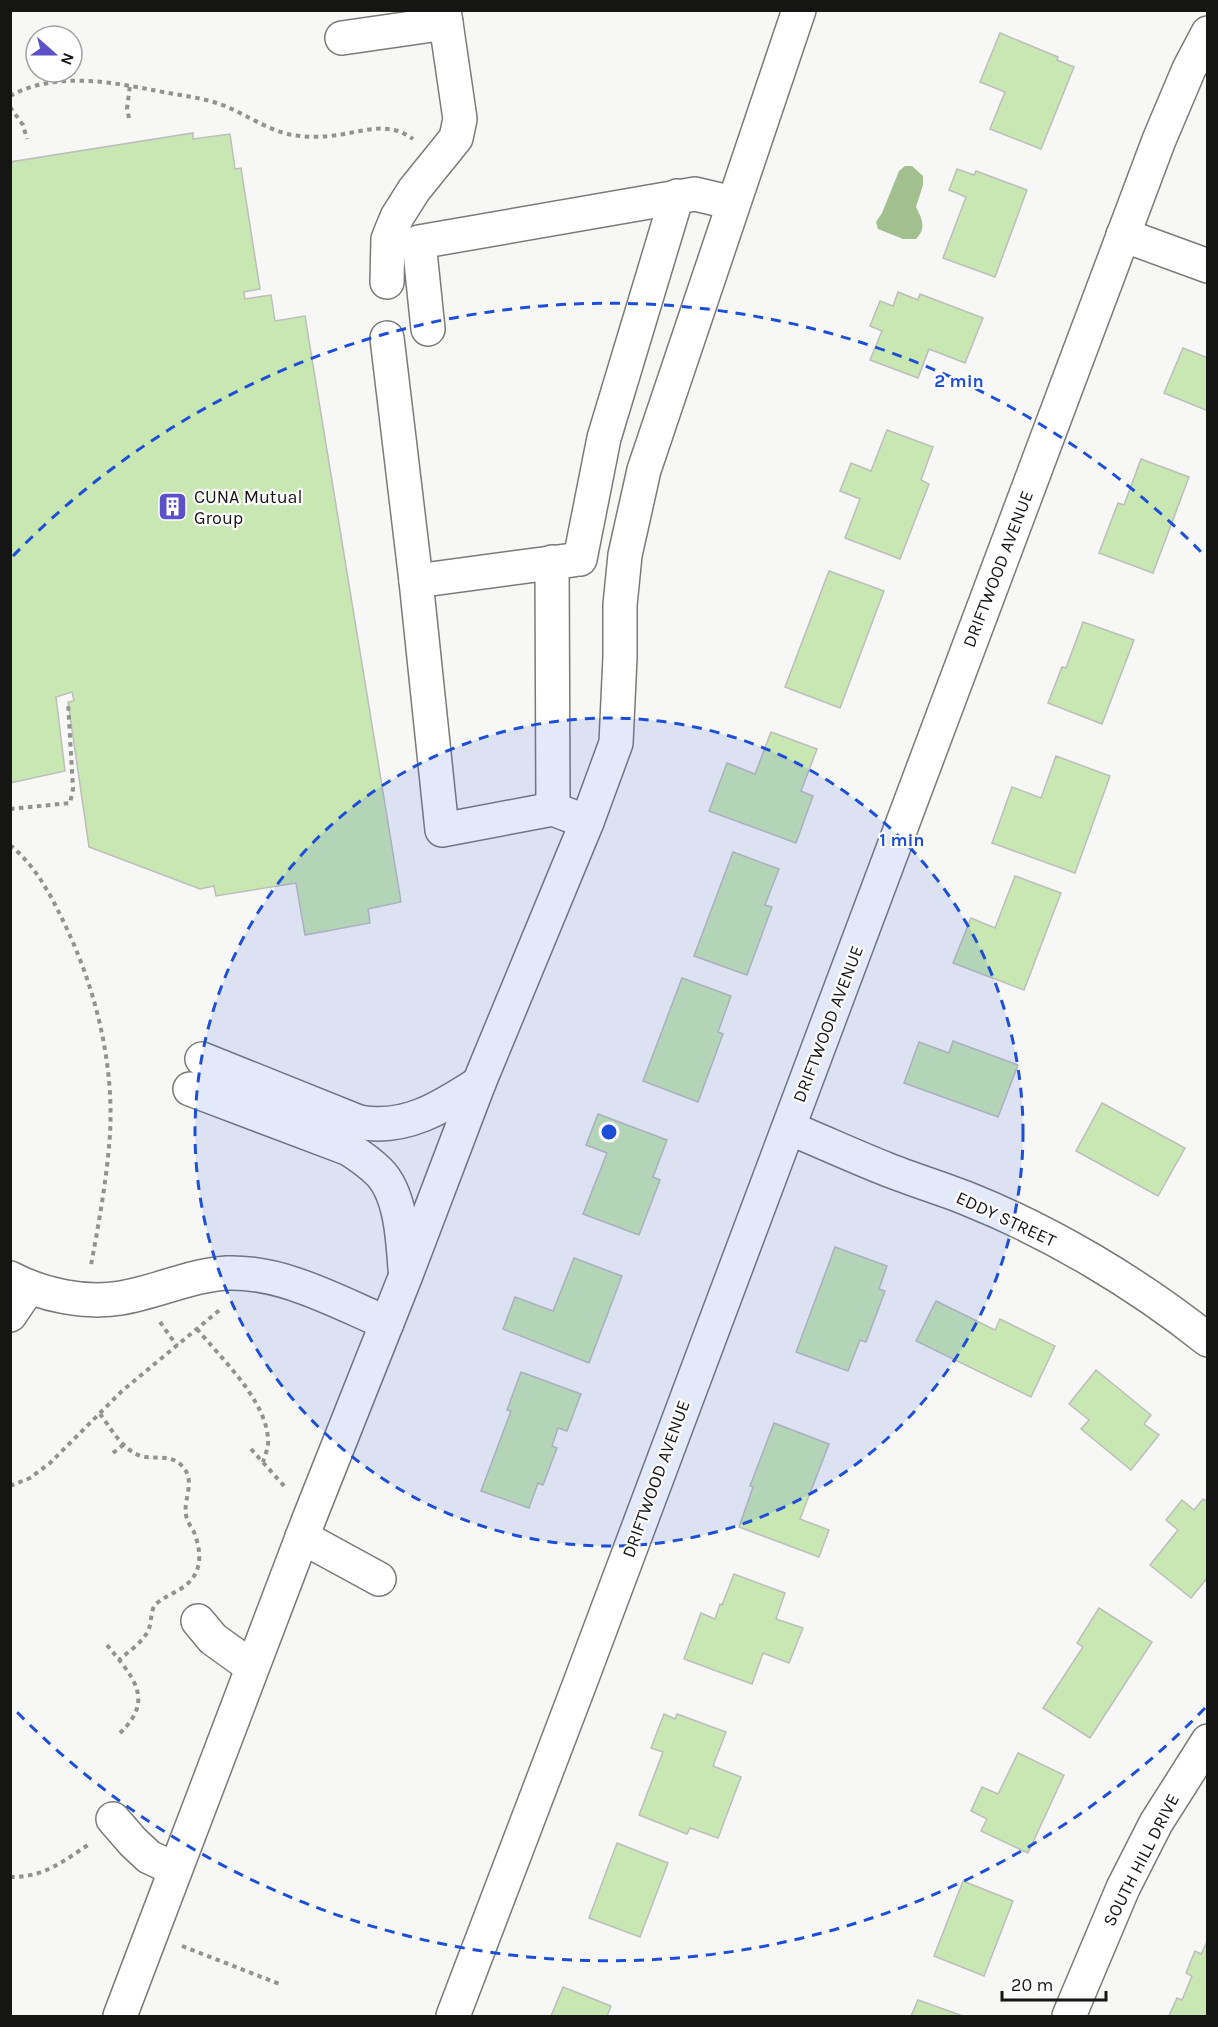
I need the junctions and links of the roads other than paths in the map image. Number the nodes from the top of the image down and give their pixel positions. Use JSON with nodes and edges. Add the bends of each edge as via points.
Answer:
{"nodes":[{"id":1,"x":799,"y":10,"type":"edge"},
{"id":2,"x":445,"y":17,"type":"edge"},
{"id":3,"x":1208,"y":33,"type":"edge"},
{"id":4,"x":342,"y":38,"type":"dead end"},
{"id":5,"x":677,"y":196,"type":"junction"},
{"id":6,"x":733,"y":203,"type":"junction"},
{"id":7,"x":1123,"y":235,"type":"junction"},
{"id":8,"x":1208,"y":266,"type":"edge"},
{"id":9,"x":387,"y":282,"type":"dead end"},
{"id":10,"x":428,"y":329,"type":"dead end"},
{"id":11,"x":387,"y":339,"type":"dead end"},
{"id":12,"x":626,"y":555,"type":"junction"},
{"id":13,"x":566,"y":561,"type":"junction"},
{"id":14,"x":417,"y":581,"type":"junction"},
{"id":15,"x":553,"y":809,"type":"junction"},
{"id":16,"x":587,"y":822,"type":"junction"},
{"id":17,"x":202,"y":1059,"type":"dead end"},
{"id":18,"x":479,"y":1083,"type":"junction"},
{"id":19,"x":190,"y":1089,"type":"dead end"},
{"id":20,"x":789,"y":1128,"type":"junction"},
{"id":21,"x":406,"y":1275,"type":"junction"},
{"id":22,"x":20,"y":1282,"type":"edge"},
{"id":23,"x":10,"y":1314,"type":"edge"},
{"id":24,"x":387,"y":1323,"type":"junction"},
{"id":25,"x":1208,"y":1341,"type":"edge"},
{"id":26,"x":302,"y":1537,"type":"junction"},
{"id":27,"x":379,"y":1579,"type":"dead end"},
{"id":28,"x":198,"y":1621,"type":"dead end"},
{"id":29,"x":252,"y":1667,"type":"junction"},
{"id":30,"x":1208,"y":1741,"type":"edge"},
{"id":31,"x":105,"y":1829,"type":"road end"},
{"id":32,"x":175,"y":1869,"type":"junction"},
{"id":33,"x":120,"y":2016,"type":"edge"},
{"id":34,"x":453,"y":2016,"type":"edge"},
{"id":35,"x":1069,"y":2016,"type":"edge"}],
"edges":[{"from":1,"to":6,"type":"street"},
{"from":2,"to":4,"type":"street"},
{"from":2,"to":9,"type":"street","via":[[460,119],[456,138],[397,217],[388,239]]},
{"from":3,"to":7,"type":"street","name":"DRIFTWOOD AVENUE","via":[[1189,69]]},
{"from":5,"to":6,"type":"street","via":[[695,194]]},
{"from":5,"to":10,"type":"street","via":[[419,242]]},
{"from":5,"to":13,"type":"street"},
{"from":6,"to":12,"type":"street","via":[[645,470]]},
{"from":7,"to":8,"type":"street"},
{"from":7,"to":20,"type":"street","name":"DRIFTWOOD AVENUE"},
{"from":11,"to":14,"type":"street"},
{"from":12,"to":13,"type":"street"},
{"from":12,"to":16,"type":"street","via":[[620,605],[616,743]]},
{"from":13,"to":14,"type":"street"},
{"from":13,"to":15,"type":"street"},
{"from":14,"to":15,"type":"street","via":[[442,830]]},
{"from":15,"to":16,"type":"street"},
{"from":16,"to":18,"type":"street"},
{"from":17,"to":18,"type":"street","via":[[374,1125],[422,1117]]},
{"from":18,"to":21,"type":"street"},
{"from":19,"to":21,"type":"street","via":[[350,1149],[366,1160],[389,1187],[402,1231]]},
{"from":20,"to":25,"type":"street","name":"EDDY STREET","via":[[1034,1229],[1170,1309]]},
{"from":20,"to":34,"type":"street","name":"DRIFTWOOD AVENUE"},
{"from":21,"to":24,"type":"street"},
{"from":22,"to":23,"type":"street"},
{"from":22,"to":24,"type":"street","via":[[83,1299],[120,1298],[227,1273],[265,1276]]},
{"from":24,"to":26,"type":"street"},
{"from":26,"to":27,"type":"street"},
{"from":26,"to":29,"type":"street"},
{"from":28,"to":29,"type":"street","via":[[213,1639]]},
{"from":29,"to":32,"type":"street"},
{"from":30,"to":35,"type":"street","name":"SOUTH HILL DRIVE","via":[[1156,1823],[1123,1888]]},
{"from":31,"to":32,"type":"street"},
{"from":32,"to":33,"type":"street"}]}
